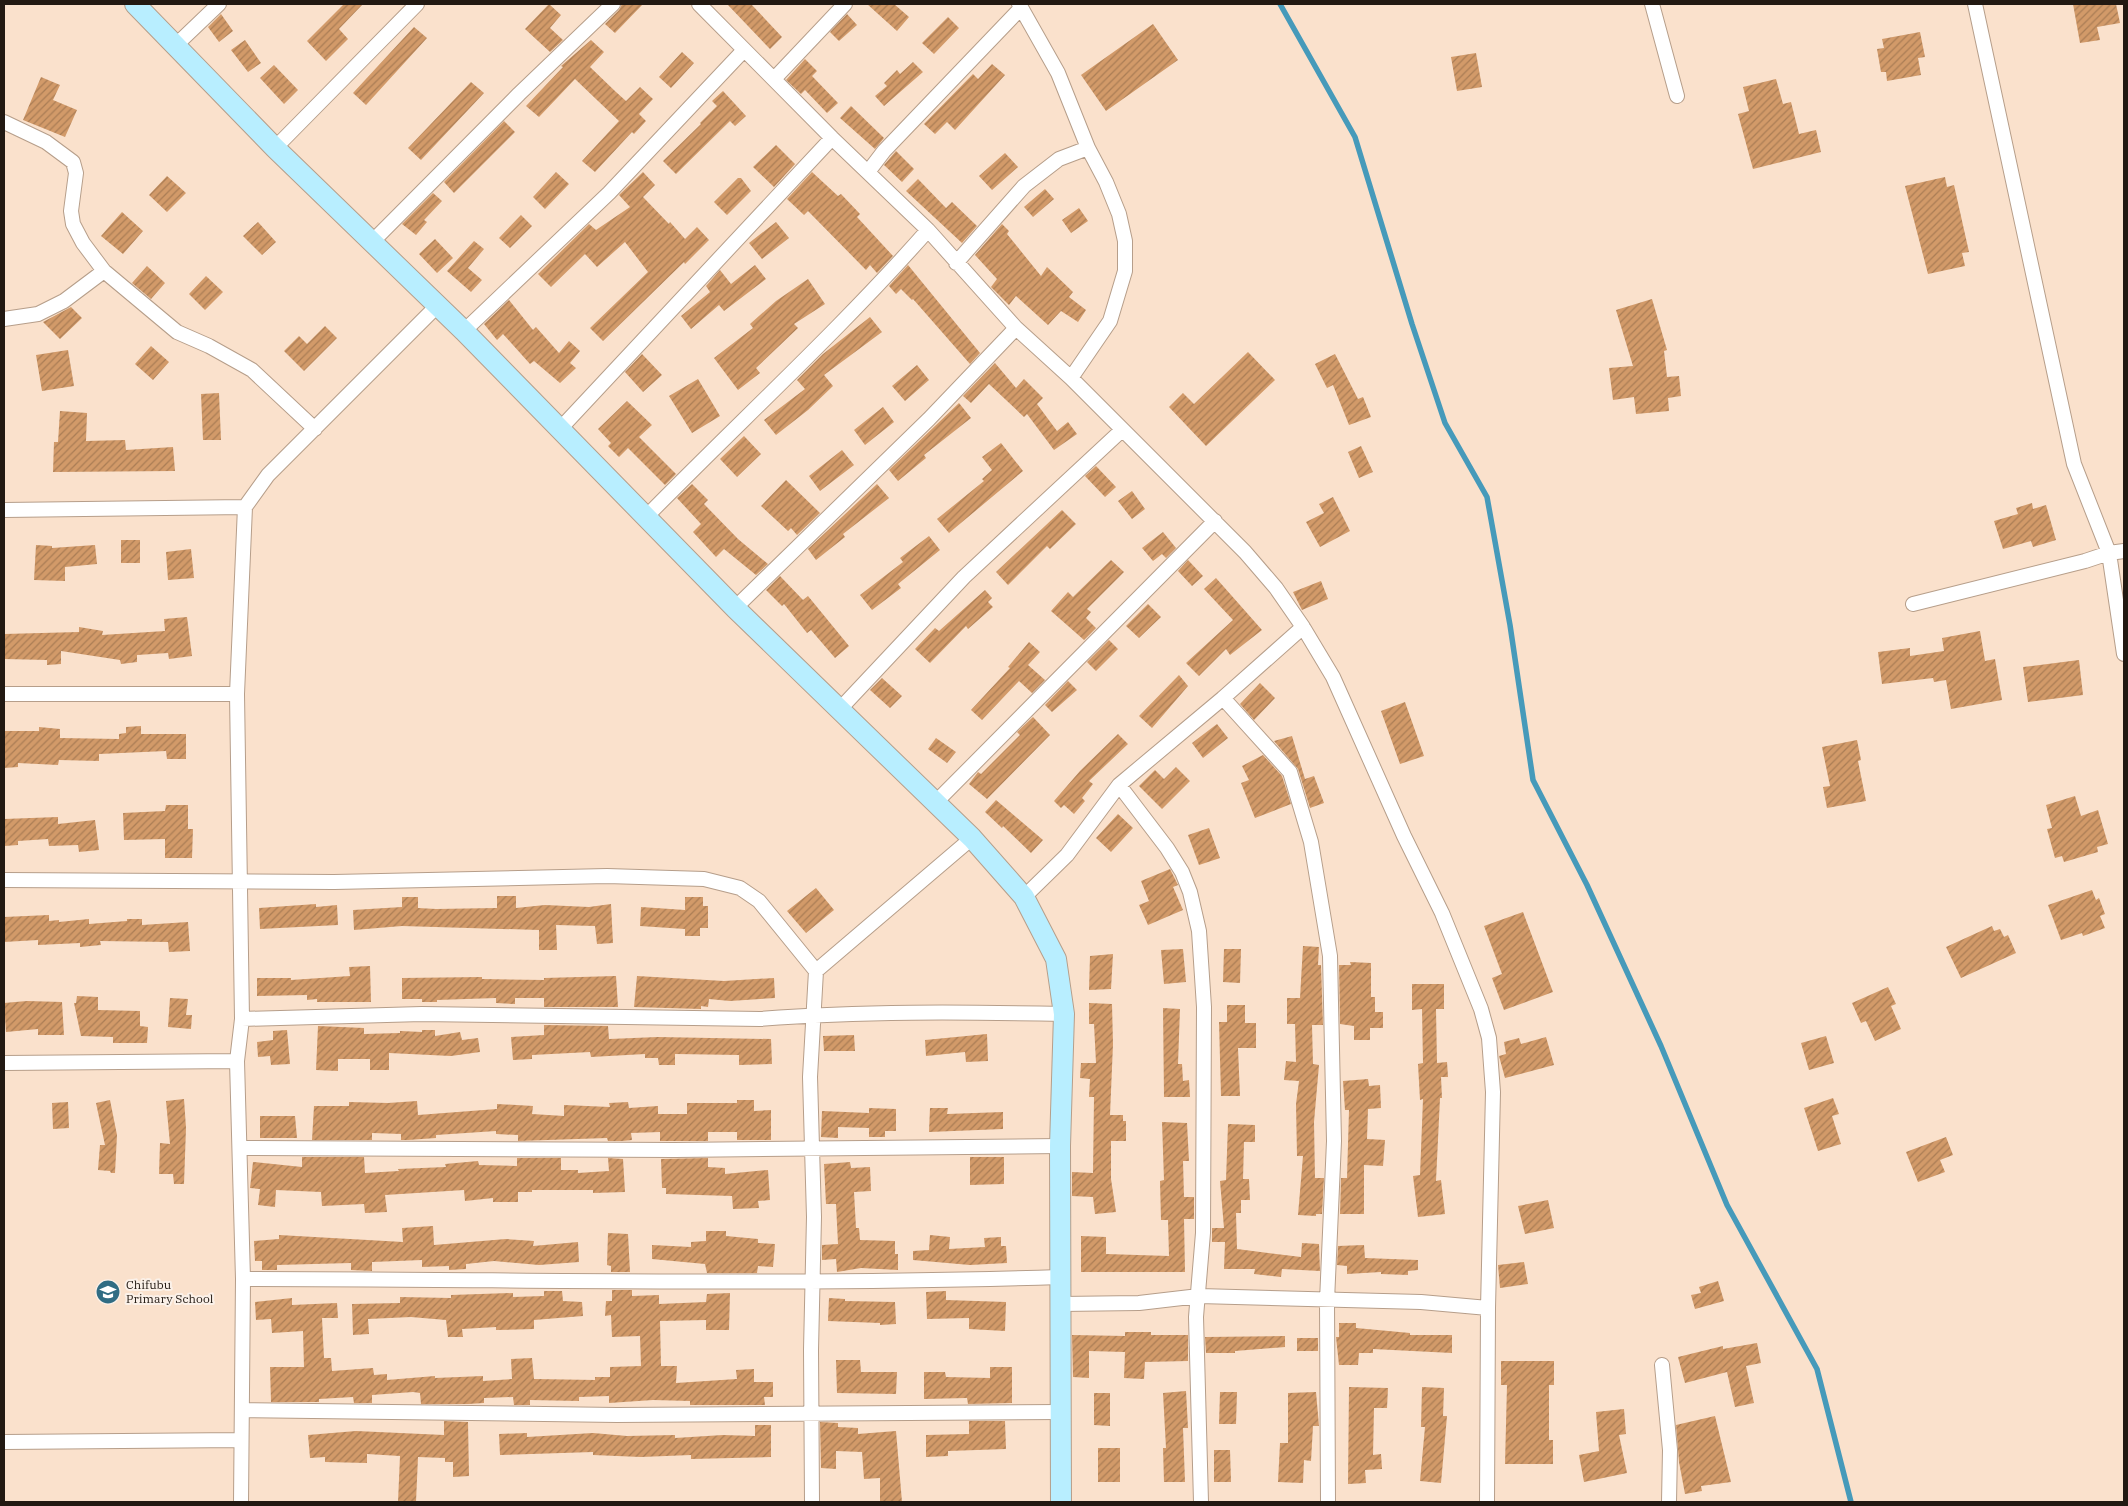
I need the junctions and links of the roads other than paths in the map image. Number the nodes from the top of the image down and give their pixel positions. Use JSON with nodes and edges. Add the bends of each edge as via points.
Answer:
{"nodes":[{"id":1,"x":134,"y":4,"type":"edge"},
{"id":2,"x":219,"y":4,"type":"edge"},
{"id":3,"x":417,"y":4,"type":"edge"},
{"id":4,"x":613,"y":4,"type":"edge"},
{"id":5,"x":699,"y":4,"type":"edge"},
{"id":6,"x":845,"y":4,"type":"edge"},
{"id":7,"x":1652,"y":4,"type":"edge"},
{"id":8,"x":1975,"y":4,"type":"edge"},
{"id":9,"x":1020,"y":6,"type":"edge"},
{"id":10,"x":176,"y":46,"type":"junction"},
{"id":11,"x":744,"y":50,"type":"junction"},
{"id":12,"x":774,"y":79,"type":"junction"},
{"id":13,"x":1677,"y":96,"type":"dead end"},
{"id":14,"x":4,"y":122,"type":"edge"},
{"id":15,"x":832,"y":138,"type":"junction"},
{"id":16,"x":275,"y":148,"type":"junction"},
{"id":17,"x":1088,"y":148,"type":"junction"},
{"id":18,"x":868,"y":172,"type":"junction"},
{"id":19,"x":928,"y":230,"type":"junction"},
{"id":20,"x":372,"y":242,"type":"junction"},
{"id":21,"x":956,"y":263,"type":"junction"},
{"id":22,"x":104,"y":271,"type":"junction"},
{"id":23,"x":437,"y":306,"type":"junction"},
{"id":24,"x":4,"y":320,"type":"edge"},
{"id":25,"x":1016,"y":328,"type":"junction"},
{"id":26,"x":464,"y":331,"type":"junction"},
{"id":27,"x":1071,"y":378,"type":"junction"},
{"id":28,"x":314,"y":429,"type":"junction"},
{"id":29,"x":559,"y":430,"type":"junction"},
{"id":30,"x":1122,"y":430,"type":"junction"},
{"id":31,"x":245,"y":506,"type":"junction"},
{"id":32,"x":4,"y":510,"type":"edge"},
{"id":33,"x":645,"y":518,"type":"junction"},
{"id":34,"x":1215,"y":521,"type":"junction"},
{"id":35,"x":2124,"y":551,"type":"edge"},
{"id":36,"x":2109,"y":553,"type":"junction"},
{"id":37,"x":1913,"y":604,"type":"dead end"},
{"id":38,"x":735,"y":608,"type":"junction"},
{"id":39,"x":1303,"y":628,"type":"junction"},
{"id":40,"x":2124,"y":654,"type":"edge"},
{"id":41,"x":4,"y":694,"type":"edge"},
{"id":42,"x":237,"y":694,"type":"junction"},
{"id":43,"x":1223,"y":698,"type":"junction"},
{"id":44,"x":839,"y":710,"type":"junction"},
{"id":45,"x":1119,"y":785,"type":"junction"},
{"id":46,"x":936,"y":802,"type":"junction"},
{"id":47,"x":972,"y":838,"type":"junction"},
{"id":48,"x":4,"y":880,"type":"edge"},
{"id":49,"x":241,"y":882,"type":"junction"},
{"id":50,"x":1024,"y":897,"type":"junction"},
{"id":51,"x":816,"y":971,"type":"junction"},
{"id":52,"x":1064,"y":1014,"type":"junction"},
{"id":53,"x":813,"y":1015,"type":"junction"},
{"id":54,"x":242,"y":1019,"type":"junction"},
{"id":55,"x":237,"y":1061,"type":"junction"},
{"id":56,"x":4,"y":1063,"type":"edge"},
{"id":57,"x":1060,"y":1146,"type":"junction"},
{"id":58,"x":241,"y":1148,"type":"junction"},
{"id":59,"x":813,"y":1149,"type":"junction"},
{"id":60,"x":1060,"y":1277,"type":"junction"},
{"id":61,"x":243,"y":1279,"type":"junction"},
{"id":62,"x":813,"y":1282,"type":"junction"},
{"id":63,"x":1199,"y":1296,"type":"junction"},
{"id":64,"x":1327,"y":1301,"type":"junction"},
{"id":65,"x":1061,"y":1304,"type":"junction"},
{"id":66,"x":1488,"y":1308,"type":"junction"},
{"id":67,"x":1662,"y":1365,"type":"dead end"},
{"id":68,"x":242,"y":1410,"type":"junction"},
{"id":69,"x":811,"y":1412,"type":"junction"},
{"id":70,"x":1062,"y":1412,"type":"junction"},
{"id":71,"x":240,"y":1440,"type":"junction"},
{"id":72,"x":4,"y":1442,"type":"edge"},
{"id":73,"x":241,"y":1502,"type":"edge"},
{"id":74,"x":812,"y":1502,"type":"edge"},
{"id":75,"x":1061,"y":1502,"type":"edge"},
{"id":76,"x":1201,"y":1502,"type":"edge"},
{"id":77,"x":1328,"y":1502,"type":"edge"},
{"id":78,"x":1487,"y":1502,"type":"edge"},
{"id":79,"x":1669,"y":1502,"type":"edge"}],
"edges":[{"from":1,"to":10,"type":"main road"},
{"from":2,"to":10,"type":"street"},
{"from":3,"to":16,"type":"street"},
{"from":4,"to":20,"type":"street"},
{"from":5,"to":11,"type":"street"},
{"from":6,"to":12,"type":"street"},
{"from":7,"to":13,"type":"street"},
{"from":8,"to":36,"type":"street","via":[[2074,464]]},
{"from":9,"to":17,"type":"street","via":[[1058,73]]},
{"from":9,"to":18,"type":"street"},
{"from":10,"to":16,"type":"main road"},
{"from":11,"to":12,"type":"street"},
{"from":11,"to":26,"type":"street","via":[[609,193]]},
{"from":12,"to":15,"type":"street"},
{"from":14,"to":22,"type":"street","via":[[46,142],[73,162],[76,173],[71,211],[74,224],[83,243]]},
{"from":15,"to":18,"type":"street"},
{"from":15,"to":29,"type":"street"},
{"from":16,"to":20,"type":"main road"},
{"from":17,"to":21,"type":"street","via":[[1059,159],[1024,186]]},
{"from":17,"to":27,"type":"street","via":[[1119,214],[1125,241],[1125,271],[1110,321]]},
{"from":18,"to":19,"type":"street"},
{"from":19,"to":21,"type":"street"},
{"from":19,"to":33,"type":"street","via":[[833,332]]},
{"from":20,"to":23,"type":"main road"},
{"from":21,"to":25,"type":"street"},
{"from":22,"to":24,"type":"street","via":[[64,301],[38,314]]},
{"from":22,"to":28,"type":"street","via":[[178,332],[252,370]]},
{"from":23,"to":26,"type":"main road"},
{"from":23,"to":28,"type":"street"},
{"from":25,"to":27,"type":"street"},
{"from":25,"to":38,"type":"street","via":[[929,419]]},
{"from":26,"to":29,"type":"main road"},
{"from":27,"to":30,"type":"street"},
{"from":28,"to":31,"type":"street","via":[[268,475]]},
{"from":29,"to":33,"type":"main road"},
{"from":30,"to":34,"type":"street"},
{"from":30,"to":44,"type":"street","via":[[964,577]]},
{"from":31,"to":32,"type":"street"},
{"from":31,"to":42,"type":"street"},
{"from":33,"to":38,"type":"main road"},
{"from":34,"to":39,"type":"street","via":[[1276,588]]},
{"from":34,"to":46,"type":"street"},
{"from":35,"to":36,"type":"street"},
{"from":36,"to":37,"type":"street"},
{"from":36,"to":40,"type":"street"},
{"from":38,"to":44,"type":"main road"},
{"from":39,"to":43,"type":"street"},
{"from":39,"to":66,"type":"street","via":[[1333,677],[1442,913],[1481,1009],[1489,1038],[1493,1092]]},
{"from":41,"to":42,"type":"street"},
{"from":42,"to":49,"type":"street"},
{"from":43,"to":45,"type":"street"},
{"from":43,"to":64,"type":"street","via":[[1290,772],[1311,842],[1332,985],[1334,1141]]},
{"from":44,"to":46,"type":"main road"},
{"from":45,"to":50,"type":"street","via":[[1067,855]]},
{"from":45,"to":63,"type":"street","via":[[1182,872],[1199,931],[1204,1015],[1203,1234]]},
{"from":46,"to":47,"type":"main road"},
{"from":47,"to":50,"type":"main road"},
{"from":47,"to":51,"type":"street"},
{"from":48,"to":49,"type":"street"},
{"from":49,"to":51,"type":"street","via":[[607,876],[704,879],[740,888],[759,901]]},
{"from":49,"to":54,"type":"street"},
{"from":50,"to":52,"type":"main road","via":[[1056,959]]},
{"from":51,"to":53,"type":"street"},
{"from":52,"to":53,"type":"street"},
{"from":52,"to":57,"type":"main road"},
{"from":53,"to":54,"type":"street","via":[[760,1019],[441,1014]]},
{"from":53,"to":59,"type":"street","via":[[810,1077]]},
{"from":54,"to":55,"type":"street"},
{"from":55,"to":56,"type":"street"},
{"from":55,"to":58,"type":"street"},
{"from":57,"to":59,"type":"street"},
{"from":57,"to":60,"type":"main road"},
{"from":58,"to":59,"type":"street"},
{"from":58,"to":61,"type":"street"},
{"from":59,"to":62,"type":"street"},
{"from":60,"to":62,"type":"street"},
{"from":60,"to":65,"type":"main road"},
{"from":61,"to":62,"type":"street"},
{"from":61,"to":68,"type":"street"},
{"from":62,"to":69,"type":"street"},
{"from":63,"to":64,"type":"street"},
{"from":63,"to":65,"type":"street","via":[[1139,1303]]},
{"from":63,"to":76,"type":"street","via":[[1196,1317]]},
{"from":64,"to":66,"type":"street","via":[[1421,1302]]},
{"from":64,"to":77,"type":"street"},
{"from":65,"to":70,"type":"main road"},
{"from":66,"to":78,"type":"street"},
{"from":67,"to":79,"type":"street","via":[[1670,1450]]},
{"from":68,"to":69,"type":"street","via":[[617,1415]]},
{"from":68,"to":71,"type":"street"},
{"from":69,"to":70,"type":"street"},
{"from":69,"to":74,"type":"street"},
{"from":70,"to":75,"type":"main road"},
{"from":71,"to":72,"type":"street"},
{"from":71,"to":73,"type":"street"}]}
